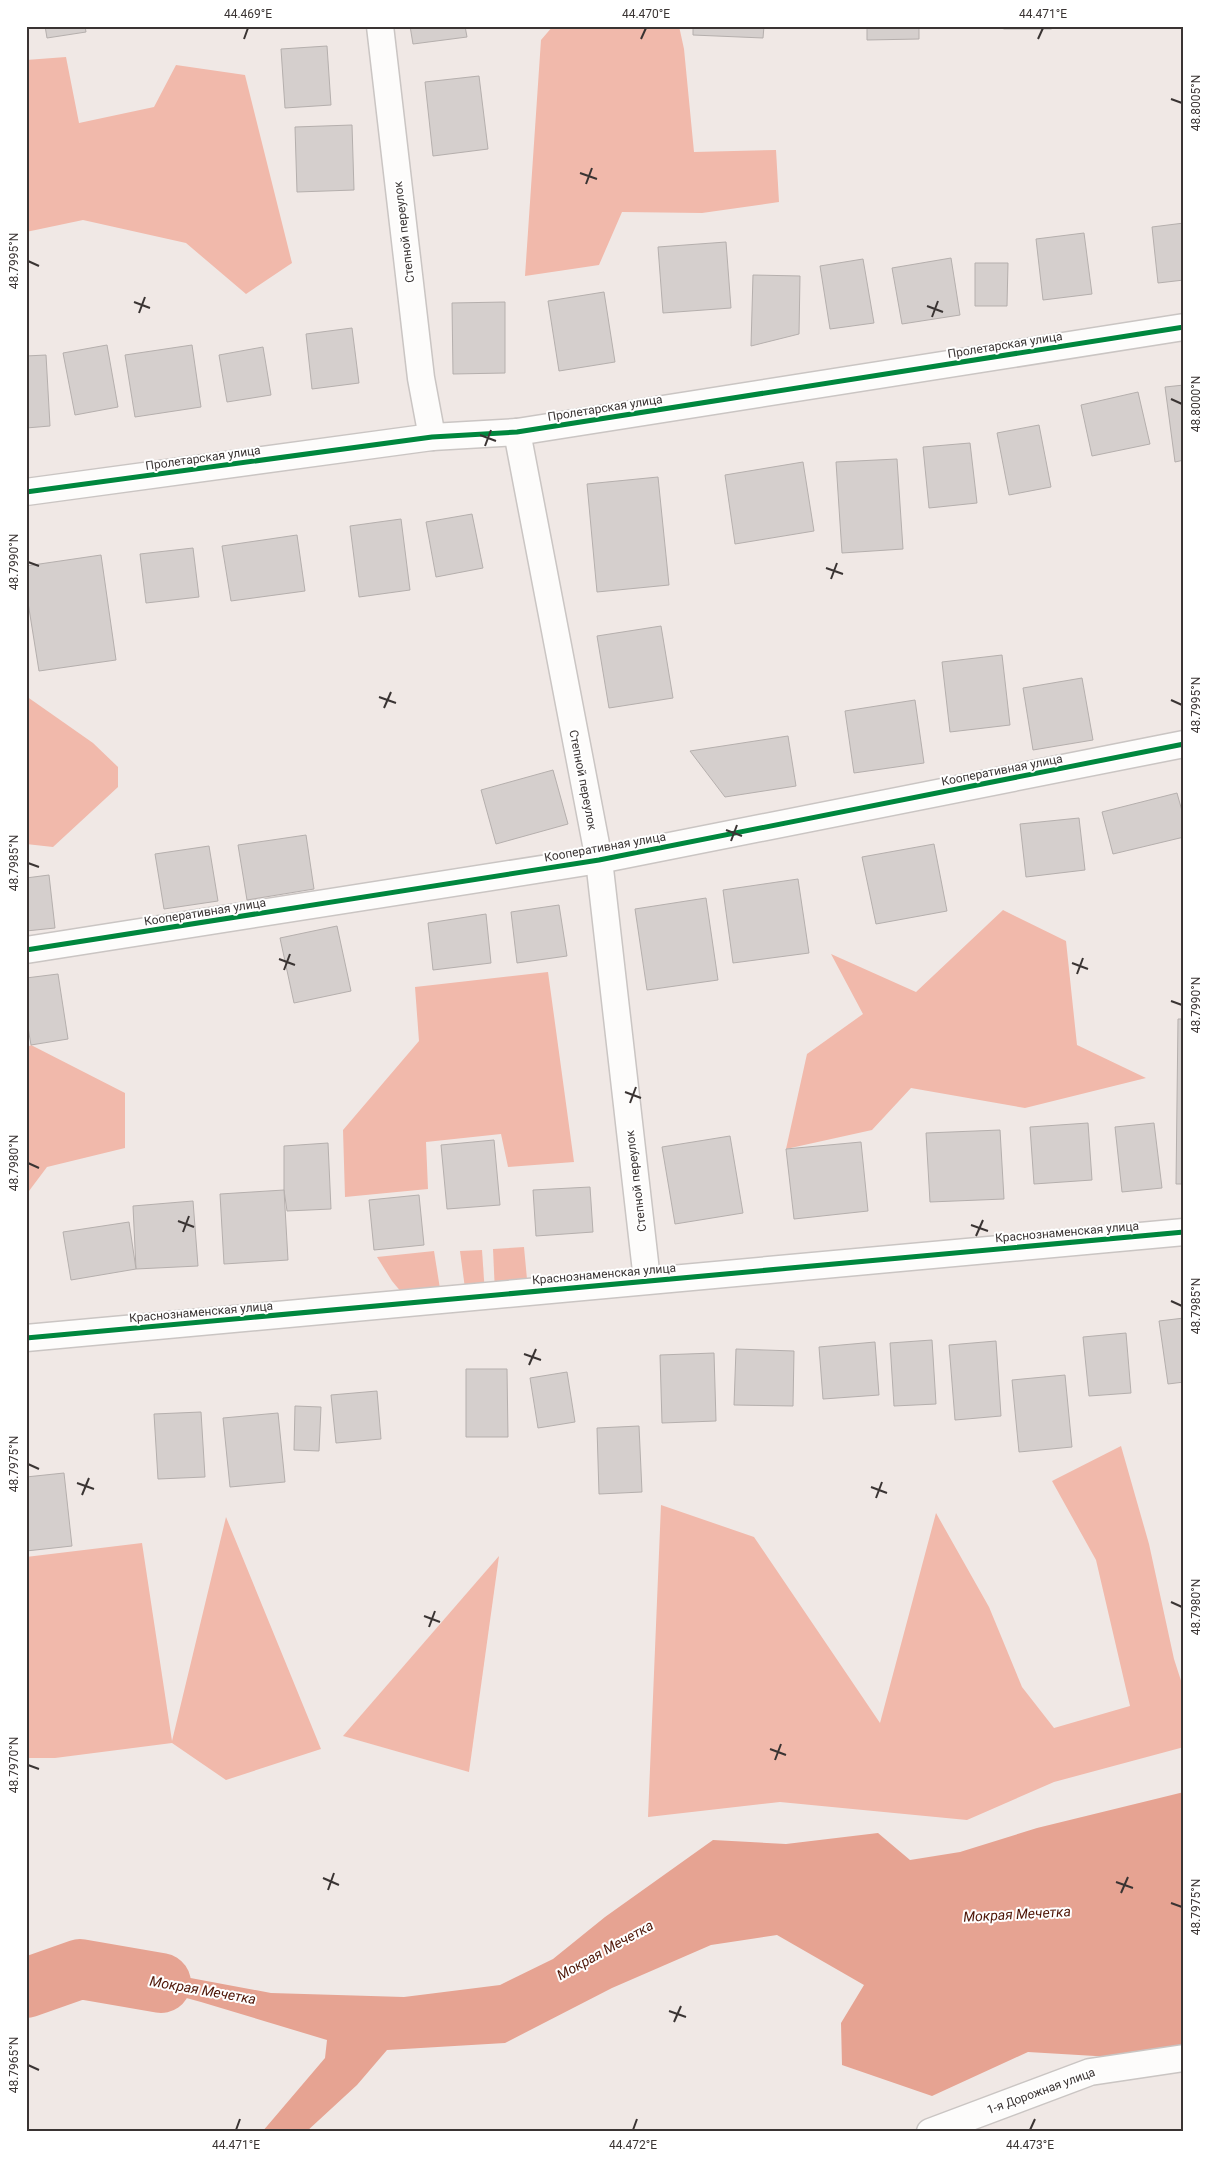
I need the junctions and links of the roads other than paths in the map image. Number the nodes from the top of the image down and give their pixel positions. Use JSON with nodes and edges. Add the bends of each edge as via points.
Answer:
{"nodes":[{"id":1,"x":380,"y":26,"type":"edge"},
{"id":2,"x":1184,"y":327,"type":"edge"},
{"id":3,"x":516,"y":432,"type":"junction"},
{"id":4,"x":432,"y":437,"type":"junction"},
{"id":5,"x":26,"y":492,"type":"edge"},
{"id":6,"x":1184,"y":744,"type":"edge"},
{"id":7,"x":599,"y":860,"type":"junction"},
{"id":8,"x":26,"y":950,"type":"edge"},
{"id":9,"x":1184,"y":1232,"type":"edge"},
{"id":10,"x":647,"y":1280,"type":"junction"},
{"id":11,"x":26,"y":1338,"type":"edge"},
{"id":12,"x":1184,"y":2058,"type":"edge"},
{"id":13,"x":930,"y":2132,"type":"edge"}],
"edges":[{"from":1,"to":4,"type":"street","name":"Степной переулок","via":[[420,368]]},
{"from":2,"to":3,"type":"street","name":"Пролетарская улица"},
{"from":3,"to":4,"type":"street","name":"Пролетарская улица"},
{"from":3,"to":7,"type":"street","name":"Степной переулок"},
{"from":4,"to":5,"type":"street","name":"Пролетарская улица"},
{"from":6,"to":7,"type":"street","name":"Кооперативная улица"},
{"from":7,"to":8,"type":"street","name":"Кооперативная улица"},
{"from":7,"to":10,"type":"street","name":"Степной переулок"},
{"from":9,"to":10,"type":"street","name":"Краснознаменская улица"},
{"from":10,"to":11,"type":"street","name":"Краснознаменская улица"},
{"from":12,"to":13,"type":"street","name":"1-я Дорожная улица","via":[[1090,2072]]}]}
